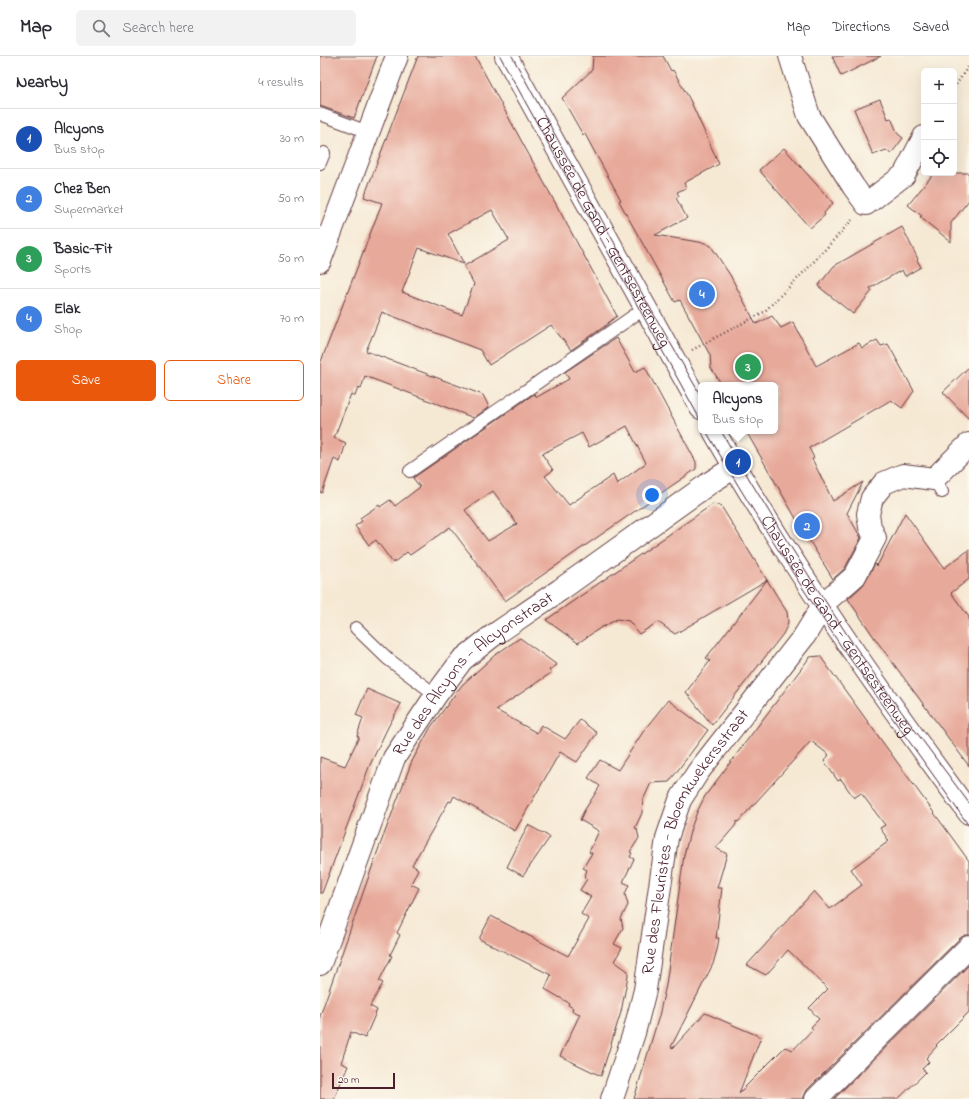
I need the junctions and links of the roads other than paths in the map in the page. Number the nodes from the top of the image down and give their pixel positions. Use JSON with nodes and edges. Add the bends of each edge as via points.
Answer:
{"nodes":[{"id":1,"x":397,"y":56,"type":"edge"},
{"id":2,"x":506,"y":56,"type":"edge"},
{"id":3,"x":790,"y":56,"type":"edge"},
{"id":4,"x":320,"y":114,"type":"edge"},
{"id":5,"x":368,"y":132,"type":"junction"},
{"id":6,"x":922,"y":140,"type":"edge"},
{"id":7,"x":322,"y":249,"type":"edge"},
{"id":8,"x":645,"y":308,"type":"junction"},
{"id":9,"x":698,"y":403,"type":"edge"},
{"id":10,"x":716,"y":434,"type":"edge"},
{"id":11,"x":969,"y":444,"type":"edge"},
{"id":12,"x":734,"y":467,"type":"junction"},
{"id":13,"x":410,"y":471,"type":"dead end"},
{"id":14,"x":822,"y":607,"type":"junction"},
{"id":15,"x":356,"y":628,"type":"dead end"},
{"id":16,"x":436,"y":695,"type":"junction"},
{"id":17,"x":969,"y":813,"type":"edge"},
{"id":18,"x":969,"y":947,"type":"edge"},
{"id":19,"x":320,"y":964,"type":"edge"},
{"id":20,"x":612,"y":1099,"type":"edge"},
{"id":21,"x":816,"y":1099,"type":"edge"}],
"edges":[{"from":1,"to":5,"type":"street"},
{"from":2,"to":8,"type":"street","name":"Chaussée de Gand - Gentsesteenweg"},
{"from":3,"to":6,"type":"street","via":[[809,116],[866,204],[904,175]]},
{"from":4,"to":5,"type":"lane"},
{"from":5,"to":7,"type":"street"},
{"from":8,"to":9,"type":"street","name":"Chaussée de Gand - Gentsesteenweg"},
{"from":8,"to":13,"type":"lane"},
{"from":10,"to":12,"type":"street","name":"Chaussée de Gand - Gentsesteenweg"},
{"from":11,"to":14,"type":"street","name":"Rue des Fleuristes - Bloemkwekersstraat","via":[[938,486],[903,475],[884,483],[872,498],[868,514],[875,538],[855,576]]},
{"from":12,"to":14,"type":"street","name":"Chaussée de Gand - Gentsesteenweg"},
{"from":12,"to":16,"type":"street","name":"Rue des Alcyons - Alcyonstraat","via":[[490,637],[462,660]]},
{"from":14,"to":17,"type":"street","name":"Chaussée de Gand - Gentsesteenweg"},
{"from":14,"to":20,"type":"street","name":"Rue des Fleuristes - Bloemkwekersstraat","via":[[805,635],[698,772],[680,800],[667,838],[645,990]]},
{"from":15,"to":16,"type":"lane","via":[[388,659]]},
{"from":16,"to":19,"type":"street","name":"Rue des Alcyons - Alcyonstraat","via":[[394,758]]},
{"from":18,"to":21,"type":"street"}]}
